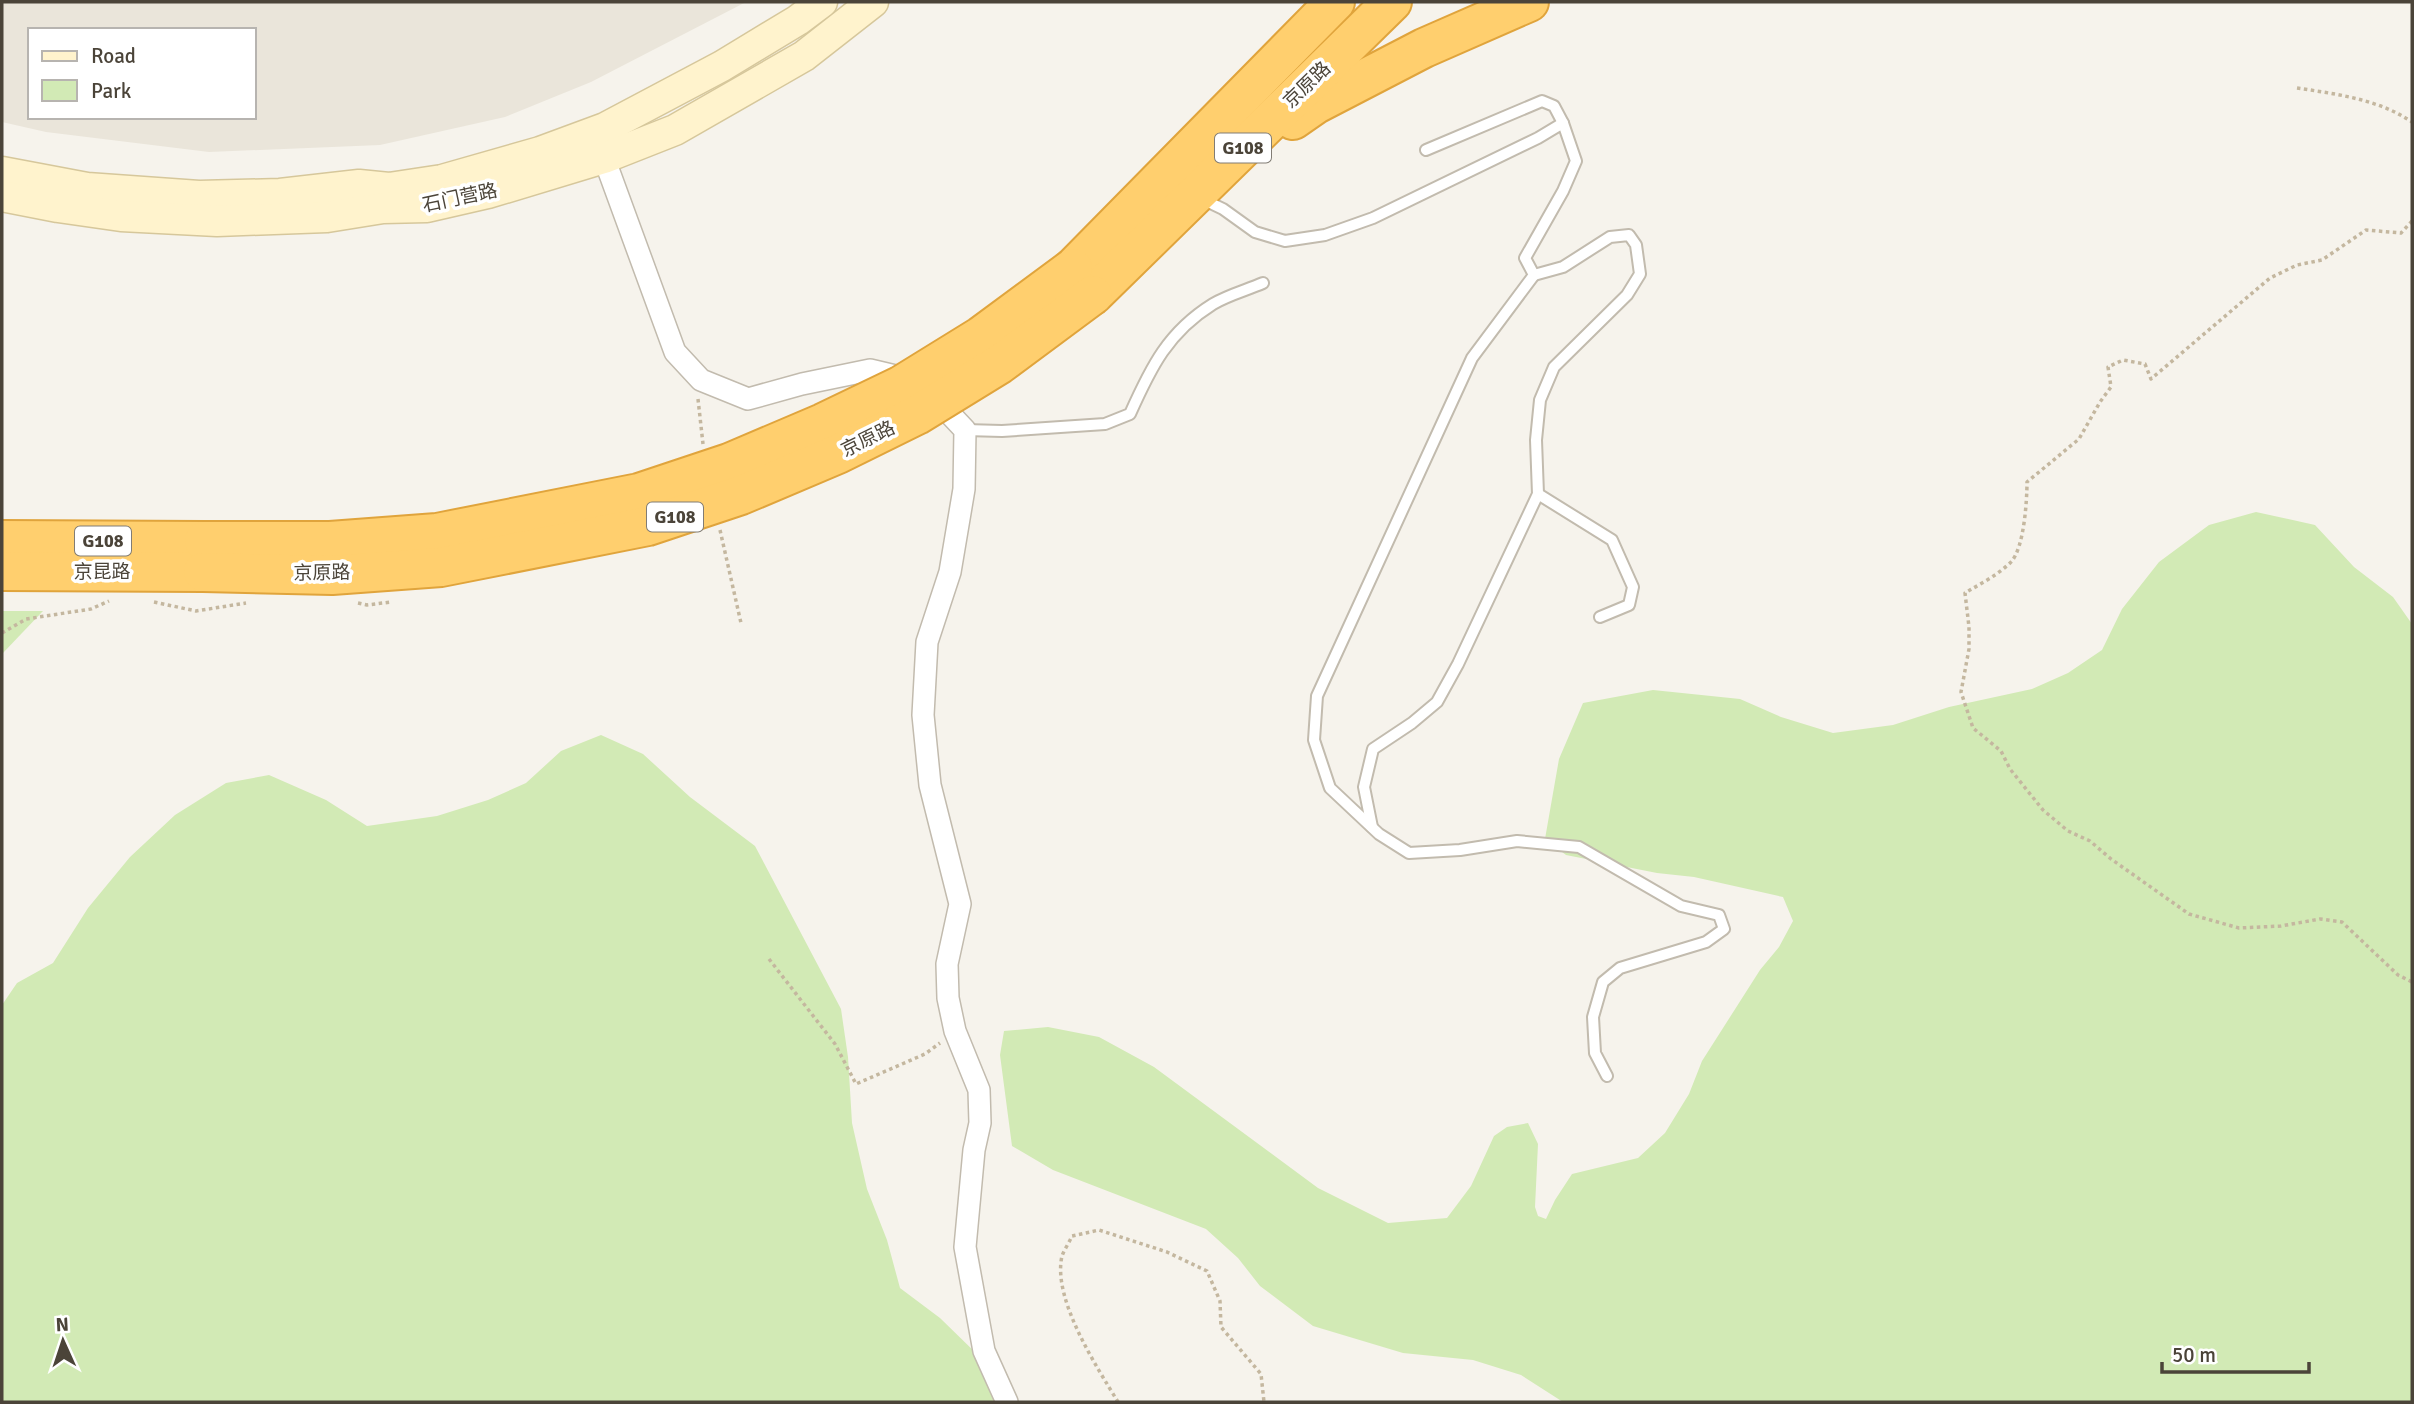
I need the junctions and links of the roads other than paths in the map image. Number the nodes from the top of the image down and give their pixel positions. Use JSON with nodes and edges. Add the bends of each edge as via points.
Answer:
{"nodes":[{"id":1,"x":822,"y":2,"type":"edge"},
{"id":2,"x":873,"y":2,"type":"edge"},
{"id":3,"x":1335,"y":2,"type":"edge"},
{"id":4,"x":1392,"y":2,"type":"edge"},
{"id":5,"x":1529,"y":2,"type":"edge"},
{"id":6,"x":1563,"y":122,"type":"junction"},
{"id":7,"x":599,"y":145,"type":"junction"},
{"id":8,"x":1426,"y":150,"type":"dead end"},
{"id":9,"x":1229,"y":161,"type":"junction"},
{"id":10,"x":2,"y":172,"type":"edge"},
{"id":11,"x":2,"y":195,"type":"edge"},
{"id":12,"x":1194,"y":196,"type":"junction"},
{"id":13,"x":1534,"y":275,"type":"junction"},
{"id":14,"x":1083,"y":281,"type":"junction"},
{"id":15,"x":1263,"y":283,"type":"dead end"},
{"id":16,"x":965,"y":430,"type":"junction"},
{"id":17,"x":1538,"y":494,"type":"junction"},
{"id":18,"x":2,"y":540,"type":"edge"},
{"id":19,"x":204,"y":557,"type":"junction"},
{"id":20,"x":2,"y":571,"type":"edge"},
{"id":21,"x":1600,"y":617,"type":"dead end"},
{"id":22,"x":1372,"y":827,"type":"junction"},
{"id":23,"x":1607,"y":1076,"type":"dead end"},
{"id":24,"x":1007,"y":1402,"type":"edge"}],
"edges":[{"from":1,"to":7,"type":"main road","name":"石门营路","via":[[660,100]]},
{"from":2,"to":7,"type":"main road","name":"石门营路","via":[[804,56],[675,130]]},
{"from":3,"to":14,"type":"highway","name":"京原路","number":"G108"},
{"from":4,"to":9,"type":"highway","name":"京原路","number":"G108"},
{"from":5,"to":9,"type":"highway","via":[[1424,48],[1317,104]]},
{"from":6,"to":8,"type":"lane","via":[[1555,106],[1542,101]]},
{"from":6,"to":12,"type":"lane","via":[[1373,218],[1325,235],[1284,241],[1255,232],[1223,209]]},
{"from":6,"to":13,"type":"lane","via":[[1577,161],[1525,258]]},
{"from":7,"to":10,"type":"main road","name":"石门营路","via":[[540,152],[442,180],[280,194],[186,195],[87,188]]},
{"from":7,"to":11,"type":"main road","name":"石门营路","via":[[488,193],[427,207],[327,217],[216,221],[121,216]]},
{"from":7,"to":16,"type":"street","via":[[675,352],[701,380],[748,399],[870,370],[919,382]]},
{"from":9,"to":12,"type":"highway","name":"京原路","number":"G108"},
{"from":12,"to":14,"type":"highway","name":"京原路","number":"G108"},
{"from":13,"to":17,"type":"lane","via":[[1563,267],[1610,237],[1629,235],[1636,245],[1640,274],[1627,295],[1554,367],[1540,400]]},
{"from":13,"to":22,"type":"lane","via":[[1472,358],[1317,696],[1314,740],[1330,788]]},
{"from":14,"to":19,"type":"highway","name":"京原路","number":"G108","bridge":true,"via":[[900,386],[823,423],[639,494],[437,533]]},
{"from":15,"to":16,"type":"lane","via":[[1214,303],[1174,334],[1150,370],[1130,414],[1105,424]]},
{"from":16,"to":24,"type":"street","via":[[964,489],[950,572],[927,642],[923,715],[930,785],[960,904],[947,964],[948,998],[955,1031],[979,1090],[980,1123],[965,1247],[984,1351]]},
{"from":17,"to":21,"type":"lane","via":[[1612,540],[1633,587],[1629,605]]},
{"from":17,"to":22,"type":"lane","via":[[1437,702],[1373,749],[1364,787]]},
{"from":18,"to":19,"type":"highway","name":"京昆路","number":"G108"},
{"from":19,"to":20,"type":"highway","name":"京昆路","number":"G108"},
{"from":22,"to":23,"type":"lane","via":[[1409,853],[1517,841],[1579,847],[1681,906],[1719,915],[1724,929],[1706,942],[1620,968],[1603,982],[1593,1017],[1595,1053]]}]}
